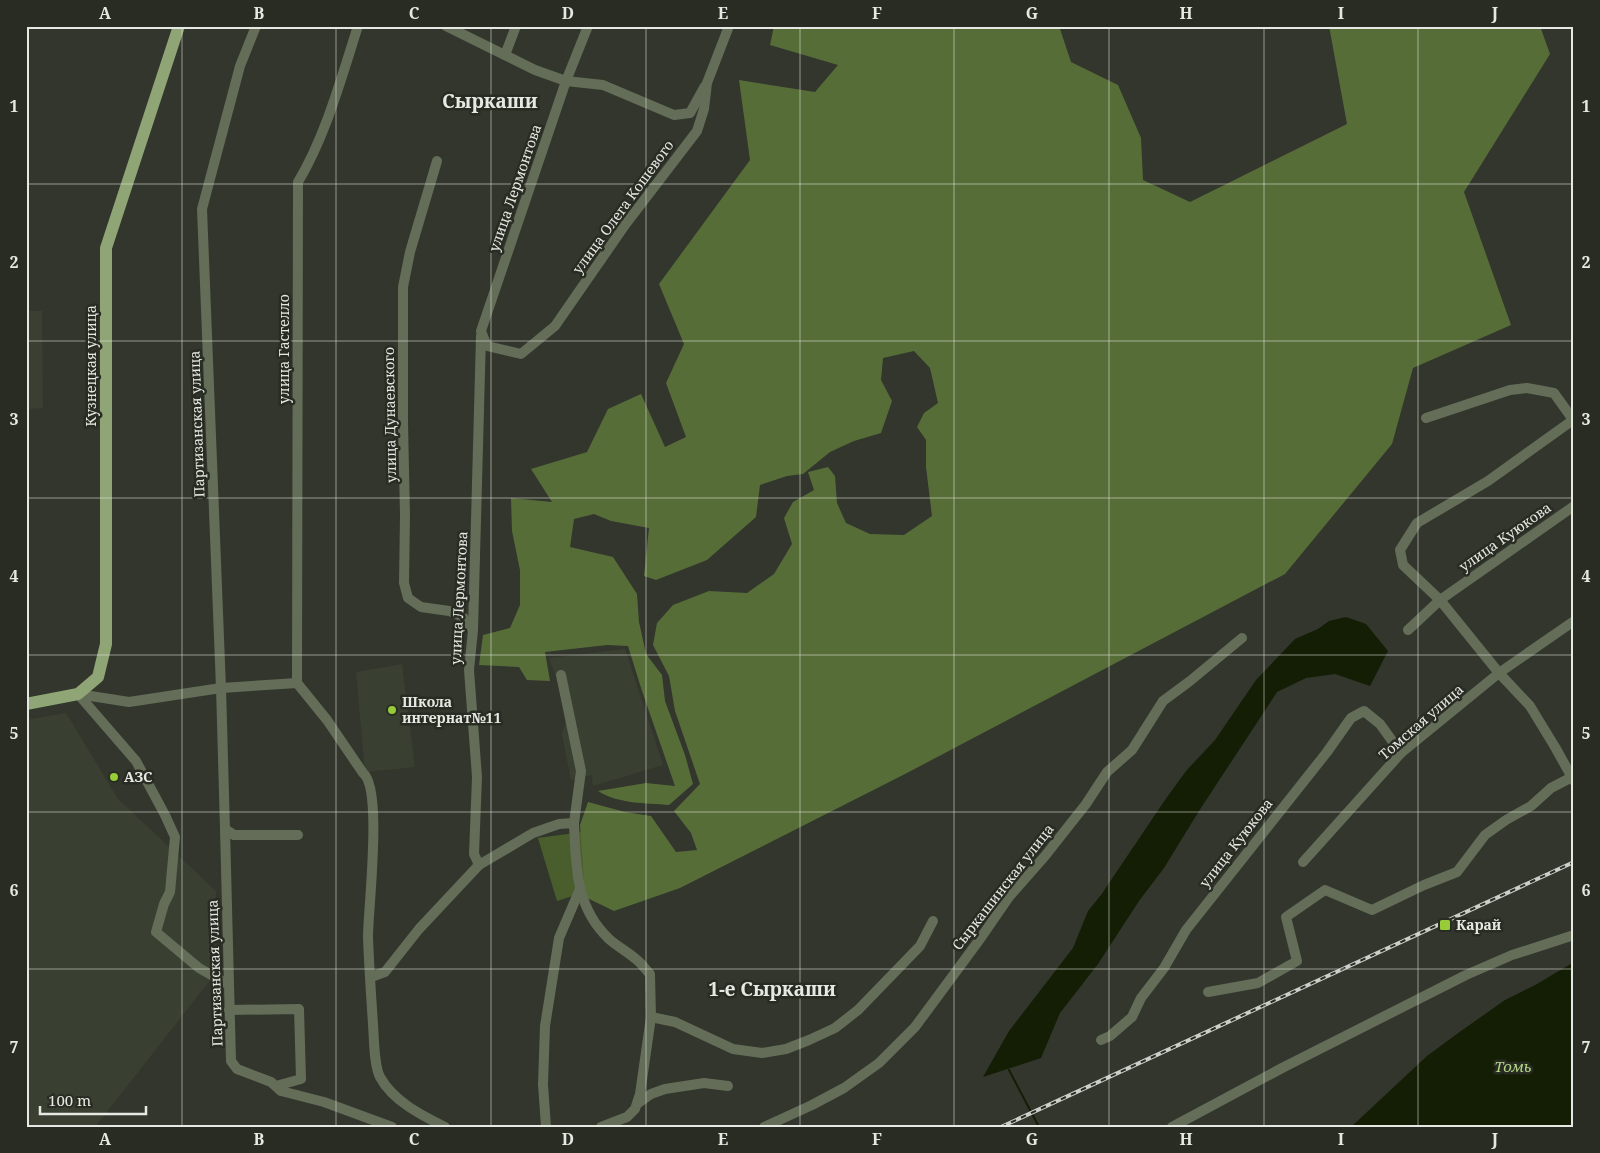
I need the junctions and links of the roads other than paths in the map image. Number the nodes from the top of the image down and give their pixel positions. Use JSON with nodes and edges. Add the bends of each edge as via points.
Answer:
{"nodes":[{"id":1,"x":179,"y":26,"type":"edge"},
{"id":2,"x":256,"y":26,"type":"edge"},
{"id":3,"x":358,"y":26,"type":"edge"},
{"id":4,"x":446,"y":26,"type":"edge"},
{"id":5,"x":516,"y":26,"type":"edge"},
{"id":6,"x":588,"y":26,"type":"edge"},
{"id":7,"x":729,"y":26,"type":"edge"},
{"id":8,"x":467,"y":31,"type":"edge"},
{"id":9,"x":505,"y":55,"type":"junction"},
{"id":10,"x":566,"y":82,"type":"junction"},
{"id":11,"x":707,"y":83,"type":"junction"},
{"id":12,"x":437,"y":161,"type":"dead end"},
{"id":13,"x":481,"y":332,"type":"junction"},
{"id":14,"x":1426,"y":418,"type":"dead end"},
{"id":15,"x":1573,"y":421,"type":"edge"},
{"id":16,"x":1574,"y":506,"type":"edge"},
{"id":17,"x":1440,"y":600,"type":"junction"},
{"id":18,"x":1574,"y":621,"type":"edge"},
{"id":19,"x":473,"y":630,"type":"junction"},
{"id":20,"x":1408,"y":630,"type":"dead end"},
{"id":21,"x":1242,"y":638,"type":"dead end"},
{"id":22,"x":1499,"y":673,"type":"junction"},
{"id":23,"x":561,"y":675,"type":"dead end"},
{"id":24,"x":297,"y":683,"type":"junction"},
{"id":25,"x":221,"y":688,"type":"junction"},
{"id":26,"x":78,"y":694,"type":"junction"},
{"id":27,"x":26,"y":704,"type":"edge"},
{"id":28,"x":1402,"y":753,"type":"junction"},
{"id":29,"x":1573,"y":779,"type":"edge"},
{"id":30,"x":574,"y":823,"type":"junction"},
{"id":31,"x":225,"y":828,"type":"junction"},
{"id":32,"x":298,"y":835,"type":"dead end"},
{"id":33,"x":1303,"y":862,"type":"dead end"},
{"id":34,"x":479,"y":865,"type":"junction"},
{"id":35,"x":580,"y":888,"type":"junction"},
{"id":36,"x":933,"y":921,"type":"dead end"},
{"id":37,"x":1574,"y":935,"type":"edge"},
{"id":38,"x":370,"y":976,"type":"junction"},
{"id":39,"x":228,"y":985,"type":"junction"},
{"id":40,"x":1208,"y":992,"type":"dead end"},
{"id":41,"x":229,"y":1010,"type":"junction"},
{"id":42,"x":651,"y":1017,"type":"junction"},
{"id":43,"x":1101,"y":1040,"type":"dead end"},
{"id":44,"x":276,"y":1086,"type":"junction"},
{"id":45,"x":728,"y":1086,"type":"dead end"},
{"id":46,"x":636,"y":1104,"type":"junction"},
{"id":47,"x":392,"y":1127,"type":"edge"},
{"id":48,"x":445,"y":1127,"type":"edge"},
{"id":49,"x":546,"y":1127,"type":"edge"},
{"id":50,"x":601,"y":1127,"type":"edge"},
{"id":51,"x":764,"y":1127,"type":"edge"},
{"id":52,"x":1172,"y":1127,"type":"edge"}],
"edges":[{"from":1,"to":26,"type":"main road","name":"Кузнецкая улица","via":[[106,248],[106,644],[98,677]]},
{"from":2,"to":25,"type":"street","name":"Партизанская улица","via":[[240,66],[202,209]]},
{"from":3,"to":24,"type":"street","name":"улица Гастелло","via":[[310,161],[298,182]]},
{"from":4,"to":8,"type":"street"},
{"from":5,"to":9,"type":"street"},
{"from":6,"to":10,"type":"street","name":"улица Лермонтова"},
{"from":7,"to":11,"type":"street","name":"улица Олега Кошевого"},
{"from":8,"to":9,"type":"street"},
{"from":9,"to":10,"type":"street"},
{"from":10,"to":11,"type":"street","via":[[603,85],[674,115],[690,114]]},
{"from":10,"to":13,"type":"street","name":"улица Лермонтова"},
{"from":11,"to":13,"type":"street","name":"улица Олега Кошевого","via":[[697,131],[625,224],[555,326],[521,354],[487,346]]},
{"from":12,"to":19,"type":"street","name":"улица Дунаевского","via":[[402,287],[404,583],[408,598],[420,606],[463,617]]},
{"from":13,"to":19,"type":"street","name":"улица Лермонтова"},
{"from":14,"to":15,"type":"street","via":[[1510,390],[1527,388],[1554,393]]},
{"from":15,"to":17,"type":"street","via":[[1488,481],[1417,523],[1400,550],[1403,564]]},
{"from":16,"to":17,"type":"street","name":"улица Куюкова"},
{"from":17,"to":20,"type":"street","name":"улица Куюкова"},
{"from":17,"to":22,"type":"street"},
{"from":18,"to":22,"type":"street","name":"Томская улица"},
{"from":19,"to":34,"type":"street","name":"улица Лермонтова","via":[[469,670],[477,777],[474,854]]},
{"from":21,"to":51,"type":"street","name":"Сыркашинская улица","via":[[1163,701],[1132,750],[1107,772],[1086,804],[1009,897],[915,1026],[878,1063],[844,1088]]},
{"from":22,"to":28,"type":"street","name":"Томская улица"},
{"from":22,"to":29,"type":"street","via":[[1530,706]]},
{"from":23,"to":30,"type":"street","via":[[581,771]]},
{"from":24,"to":25,"type":"street"},
{"from":24,"to":38,"type":"street","via":[[368,776],[373,798],[373,883],[368,936]]},
{"from":25,"to":26,"type":"street","via":[[129,702]]},
{"from":25,"to":31,"type":"street","name":"Партизанская улица"},
{"from":26,"to":27,"type":"main road","name":"Кузнецкая улица"},
{"from":26,"to":39,"type":"street","via":[[136,761],[175,837],[170,892],[156,932],[199,968]]},
{"from":28,"to":33,"type":"street","name":"Томская улица"},
{"from":28,"to":43,"type":"street","name":"улица Куюкова","via":[[1380,724],[1364,712],[1351,718],[1186,930],[1132,1017]]},
{"from":29,"to":40,"type":"street","via":[[1551,788],[1531,806],[1485,835],[1457,872],[1424,884],[1372,910],[1325,890],[1286,917],[1297,961],[1258,983]]},
{"from":30,"to":34,"type":"street","via":[[558,824],[533,833]]},
{"from":30,"to":35,"type":"street"},
{"from":31,"to":32,"type":"street","via":[[234,835]]},
{"from":31,"to":39,"type":"street","name":"Партизанская улица"},
{"from":34,"to":38,"type":"street","via":[[385,972]]},
{"from":35,"to":42,"type":"street","via":[[586,907],[598,927],[650,974]]},
{"from":35,"to":49,"type":"street","via":[[559,938],[545,1026],[543,1084]]},
{"from":36,"to":42,"type":"street","via":[[920,946],[858,1010],[835,1028],[786,1049],[762,1053],[732,1049],[675,1022]]},
{"from":37,"to":52,"type":"street","via":[[1512,955],[1466,975]]},
{"from":38,"to":48,"type":"street","via":[[374,1051],[379,1076],[393,1095]]},
{"from":39,"to":41,"type":"street","name":"Партизанская улица"},
{"from":41,"to":44,"type":"street","name":"Партизанская улица","via":[[231,1061],[237,1069]]},
{"from":41,"to":44,"type":"street","via":[[299,1009],[301,1079]]},
{"from":42,"to":46,"type":"street"},
{"from":44,"to":47,"type":"street","name":"Партизанская улица","via":[[281,1091],[324,1102]]},
{"from":45,"to":46,"type":"street","via":[[704,1083],[665,1089]]},
{"from":46,"to":50,"type":"street","via":[[627,1118]]}]}
